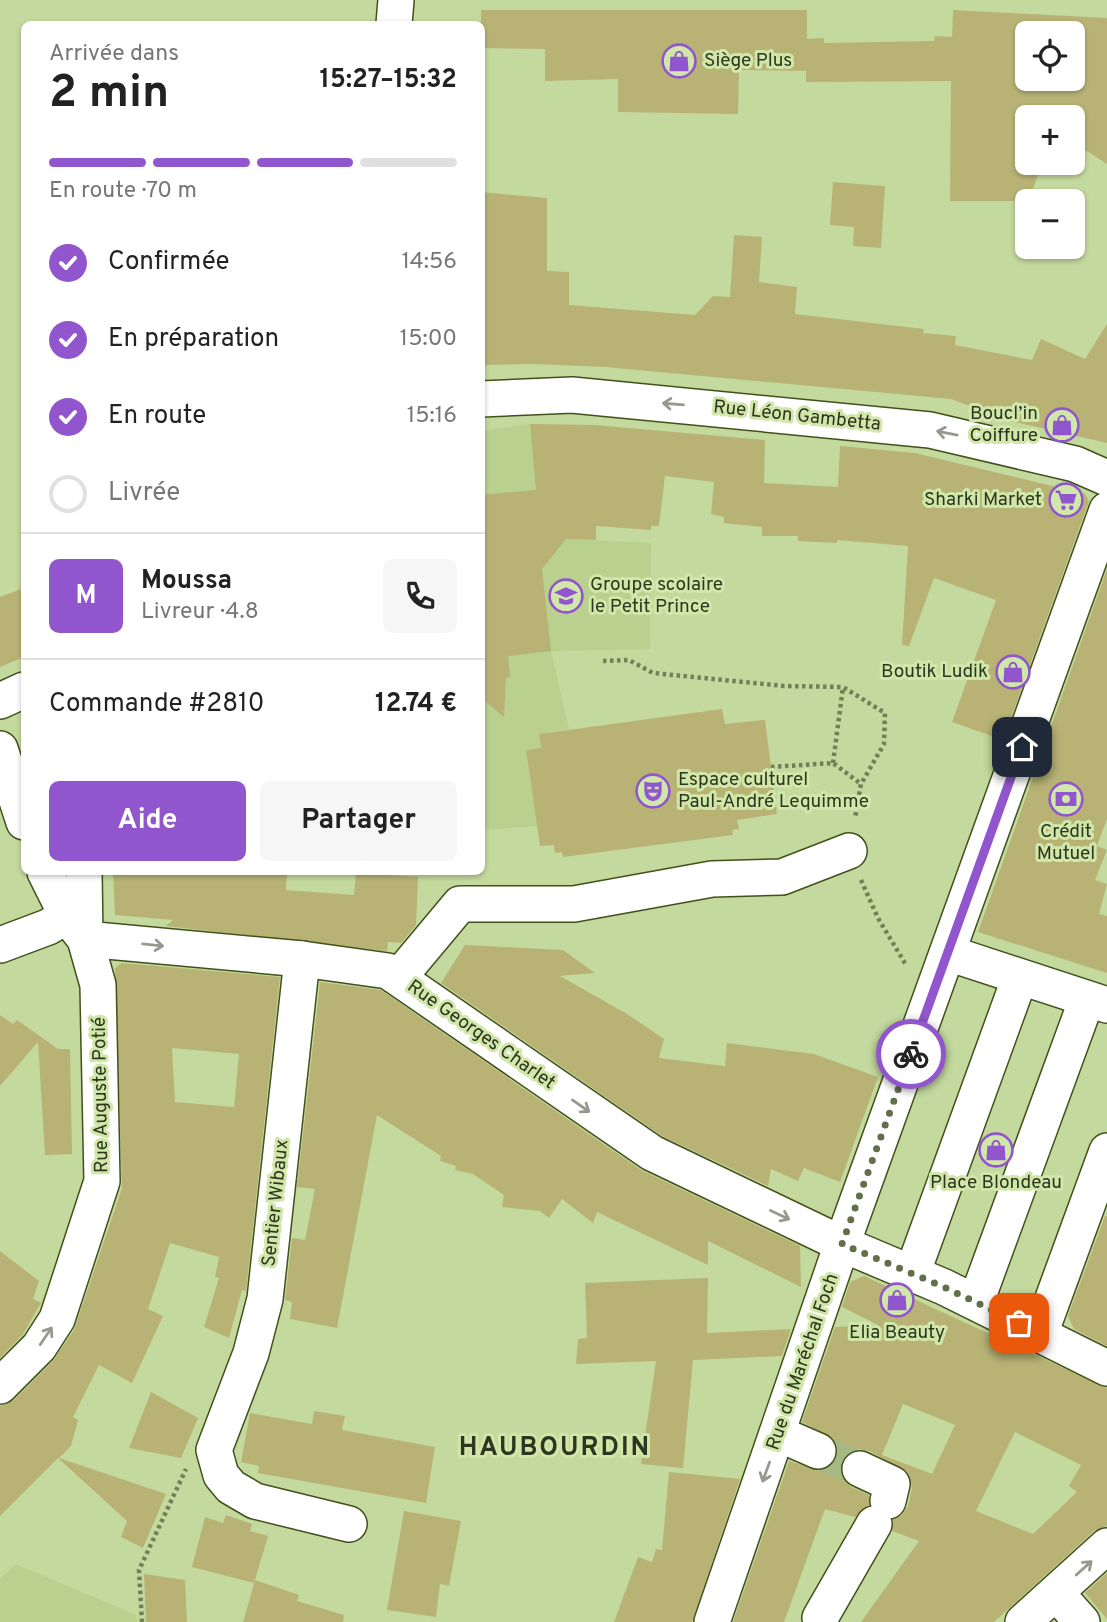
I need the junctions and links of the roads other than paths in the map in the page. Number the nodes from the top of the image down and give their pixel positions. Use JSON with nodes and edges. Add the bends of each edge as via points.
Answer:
{"nodes":[{"id":1,"x":396,"y":0,"type":"edge"},
{"id":2,"x":394,"y":21,"type":"edge"},
{"id":3,"x":485,"y":398,"type":"edge"},
{"id":4,"x":1107,"y":478,"type":"edge"},
{"id":5,"x":1107,"y":510,"type":"edge"},
{"id":6,"x":21,"y":691,"type":"edge"},
{"id":7,"x":0,"y":701,"type":"edge"},
{"id":8,"x":0,"y":749,"type":"edge"},
{"id":9,"x":21,"y":813,"type":"edge"},
{"id":10,"x":849,"y":851,"type":"road end"},
{"id":11,"x":47,"y":875,"type":"edge"},
{"id":12,"x":85,"y":875,"type":"edge"},
{"id":13,"x":76,"y":928,"type":"junction"},
{"id":14,"x":0,"y":945,"type":"edge"},
{"id":15,"x":948,"y":953,"type":"junction"},
{"id":16,"x":302,"y":959,"type":"junction"},
{"id":17,"x":399,"y":977,"type":"junction"},
{"id":18,"x":1020,"y":977,"type":"junction"},
{"id":19,"x":1097,"y":1002,"type":"edge"},
{"id":20,"x":1107,"y":1152,"type":"edge"},
{"id":21,"x":842,"y":1244,"type":"junction"},
{"id":22,"x":912,"y":1274,"type":"junction"},
{"id":23,"x":976,"y":1302,"type":"junction"},
{"id":24,"x":1040,"y":1334,"type":"junction"},
{"id":25,"x":1107,"y":1368,"type":"edge"},
{"id":26,"x":0,"y":1386,"type":"edge"},
{"id":27,"x":779,"y":1434,"type":"junction"},
{"id":28,"x":818,"y":1451,"type":"tunnel mouth"},
{"id":29,"x":860,"y":1469,"type":"tunnel mouth"},
{"id":30,"x":349,"y":1524,"type":"dead end"},
{"id":31,"x":1107,"y":1546,"type":"edge"},
{"id":32,"x":1056,"y":1593,"type":"junction"},
{"id":33,"x":820,"y":1618,"type":"dead end"},
{"id":34,"x":712,"y":1622,"type":"edge"},
{"id":35,"x":1023,"y":1622,"type":"edge"},
{"id":36,"x":1082,"y":1622,"type":"edge"}],
"edges":[{"from":1,"to":2,"type":"street"},
{"from":4,"to":3,"type":"street","name":"Rue Léon Gambetta","one_way":true,"via":[[1075,464],[930,430],[572,395]]},
{"from":5,"to":15,"type":"street","name":"Rue du Maréchal Foch"},
{"from":6,"to":7,"type":"street"},
{"from":8,"to":9,"type":"street"},
{"from":10,"to":17,"type":"street","via":[[782,877],[712,879],[575,904],[460,904]]},
{"from":11,"to":13,"type":"street","name":"Rue Auguste Potié"},
{"from":12,"to":13,"type":"street"},
{"from":13,"to":14,"type":"street","via":[[48,927]]},
{"from":13,"to":16,"type":"street","name":"Rue Georges Charlet","one_way":true},
{"from":26,"to":13,"type":"street","name":"Rue Auguste Potié","one_way":true,"via":[[39,1347],[57,1318],[102,1181],[99,998]]},
{"from":15,"to":18,"type":"street"},
{"from":15,"to":21,"type":"street","name":"Rue du Maréchal Foch"},
{"from":16,"to":17,"type":"street","name":"Rue Georges Charlet","via":[[376,968]]},
{"from":16,"to":30,"type":"street","name":"Sentier Wibaux","via":[[265,1299],[251,1353],[214,1450],[222,1475],[243,1495]]},
{"from":17,"to":21,"type":"street","name":"Rue Georges Charlet","one_way":true,"via":[[634,1143]]},
{"from":18,"to":19,"type":"street"},
{"from":18,"to":22,"type":"street"},
{"from":19,"to":23,"type":"street"},
{"from":20,"to":24,"type":"street"},
{"from":21,"to":22,"type":"street","name":"Rue Georges Charlet"},
{"from":21,"to":27,"type":"street","name":"Rue du Maréchal Foch"},
{"from":22,"to":23,"type":"street","name":"Rue Georges Charlet"},
{"from":23,"to":24,"type":"street","name":"Rue Georges Charlet"},
{"from":24,"to":25,"type":"street","name":"Rue Georges Charlet"},
{"from":27,"to":28,"type":"street"},
{"from":27,"to":34,"type":"street","name":"Rue du Maréchal Foch","one_way":true},
{"from":29,"to":33,"type":"street","via":[[892,1484],[881,1512]]},
{"from":32,"to":31,"type":"street","one_way":true},
{"from":32,"to":35,"type":"street"},
{"from":32,"to":36,"type":"street"}]}
